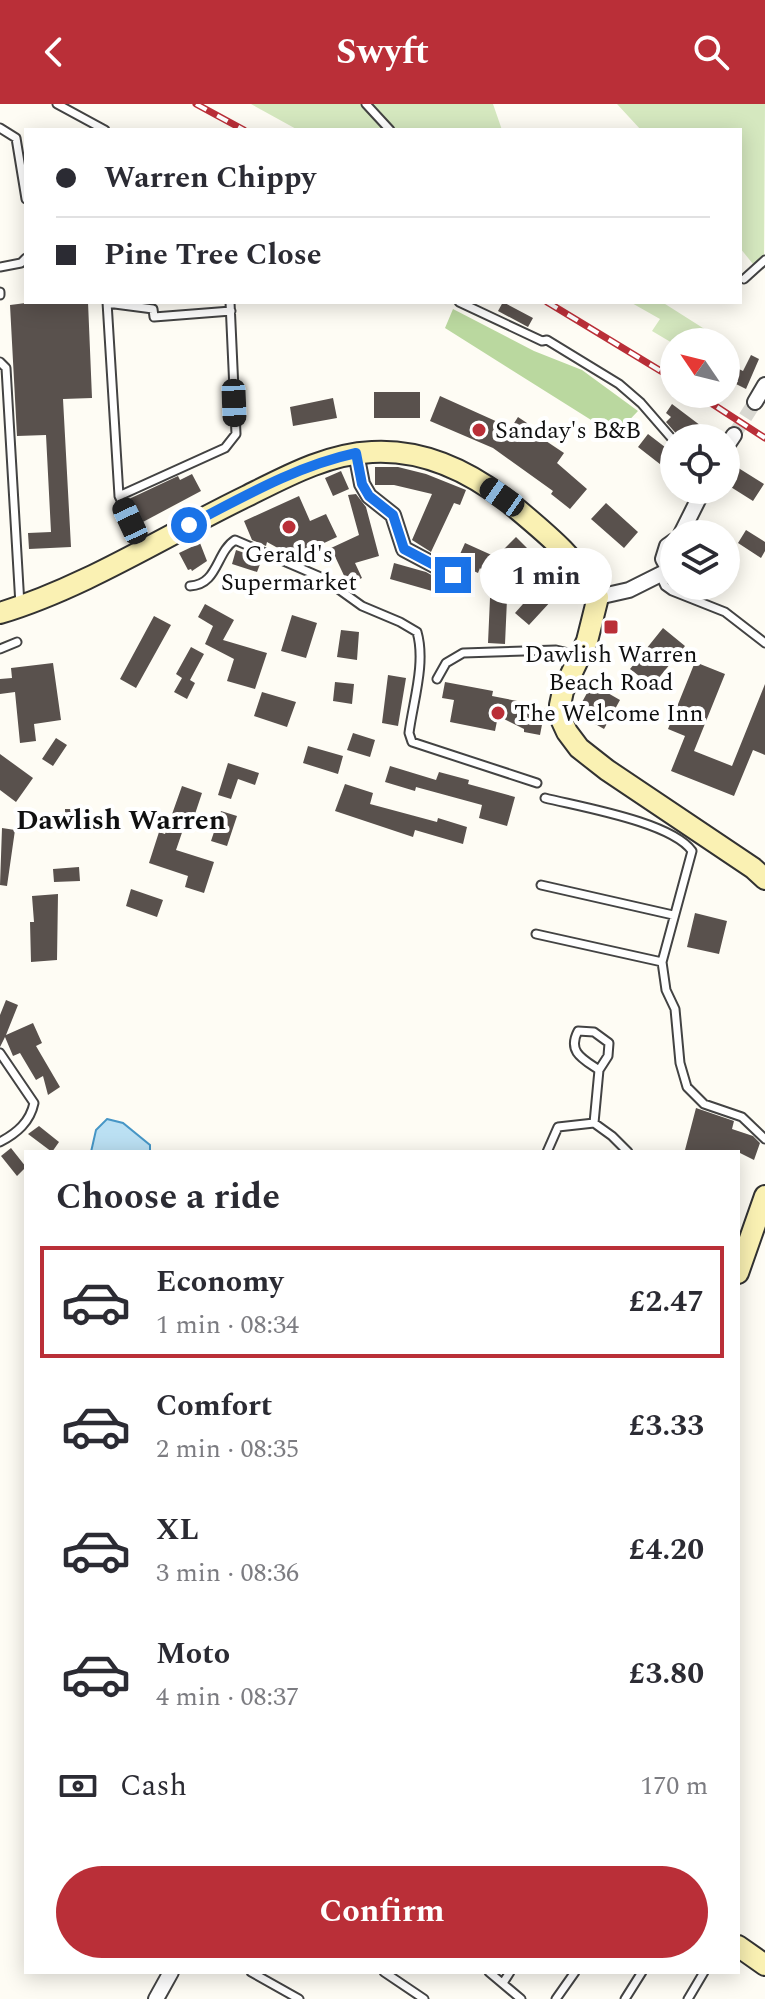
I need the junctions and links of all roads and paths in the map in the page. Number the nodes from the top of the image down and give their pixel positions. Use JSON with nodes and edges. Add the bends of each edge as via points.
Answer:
{"nodes":[{"id":1,"x":57,"y":104,"type":"edge"},
{"id":2,"x":366,"y":104,"type":"edge"},
{"id":3,"x":0,"y":128,"type":"edge"},
{"id":4,"x":101,"y":128,"type":"edge"},
{"id":5,"x":388,"y":128,"type":"edge"},
{"id":6,"x":24,"y":187,"type":"edge"},
{"id":7,"x":24,"y":260,"type":"edge"},
{"id":8,"x":765,"y":260,"type":"edge"},
{"id":9,"x":0,"y":267,"type":"edge"},
{"id":10,"x":744,"y":279,"type":"dead end"},
{"id":11,"x":107,"y":304,"type":"edge"},
{"id":12,"x":115,"y":304,"type":"edge"},
{"id":13,"x":463,"y":304,"type":"edge"},
{"id":14,"x":230,"y":307,"type":"edge"},
{"id":15,"x":0,"y":362,"type":"edge"},
{"id":16,"x":765,"y":385,"type":"edge"},
{"id":17,"x":755,"y":402,"type":"tunnel mouth"},
{"id":18,"x":660,"y":425,"type":"edge"},
{"id":19,"x":356,"y":453,"type":"junction"},
{"id":20,"x":119,"y":496,"type":"junction"},
{"id":21,"x":144,"y":548,"type":"junction"},
{"id":22,"x":453,"y":575,"type":"dead end"},
{"id":23,"x":660,"y":576,"type":"edge"},
{"id":24,"x":190,"y":586,"type":"dead end"},
{"id":25,"x":598,"y":597,"type":"junction"},
{"id":26,"x":695,"y":600,"type":"edge"},
{"id":27,"x":10,"y":610,"type":"edge"},
{"id":28,"x":17,"y":642,"type":"dead end"},
{"id":29,"x":765,"y":643,"type":"edge"},
{"id":30,"x":0,"y":649,"type":"edge"},
{"id":31,"x":579,"y":656,"type":"junction"},
{"id":32,"x":437,"y":679,"type":"dead end"},
{"id":33,"x":537,"y":783,"type":"dead end"},
{"id":34,"x":545,"y":798,"type":"dead end"},
{"id":35,"x":765,"y":879,"type":"edge"},
{"id":36,"x":541,"y":885,"type":"dead end"},
{"id":37,"x":673,"y":915,"type":"junction"},
{"id":38,"x":536,"y":934,"type":"dead end"},
{"id":39,"x":662,"y":962,"type":"junction"},
{"id":40,"x":0,"y":1053,"type":"edge"},
{"id":41,"x":599,"y":1070,"type":"junction"},
{"id":42,"x":594,"y":1123,"type":"junction"},
{"id":43,"x":765,"y":1139,"type":"edge"},
{"id":44,"x":0,"y":1142,"type":"edge"},
{"id":45,"x":548,"y":1150,"type":"edge"},
{"id":46,"x":626,"y":1150,"type":"edge"},
{"id":47,"x":765,"y":1196,"type":"edge"},
{"id":48,"x":740,"y":1266,"type":"edge"},
{"id":49,"x":740,"y":1947,"type":"edge"},
{"id":50,"x":765,"y":1965,"type":"edge"},
{"id":51,"x":170,"y":1974,"type":"edge"},
{"id":52,"x":255,"y":1974,"type":"edge"},
{"id":53,"x":387,"y":1974,"type":"edge"},
{"id":54,"x":492,"y":1974,"type":"edge"},
{"id":55,"x":509,"y":1974,"type":"edge"},
{"id":56,"x":574,"y":1974,"type":"edge"},
{"id":57,"x":641,"y":1974,"type":"edge"},
{"id":58,"x":703,"y":1974,"type":"edge"},
{"id":59,"x":503,"y":1983,"type":"junction"},
{"id":60,"x":156,"y":1999,"type":"edge"},
{"id":61,"x":299,"y":1999,"type":"edge"},
{"id":62,"x":424,"y":1999,"type":"edge"},
{"id":63,"x":521,"y":1999,"type":"edge"},
{"id":64,"x":556,"y":1999,"type":"edge"},
{"id":65,"x":625,"y":1999,"type":"edge"},
{"id":66,"x":688,"y":1999,"type":"edge"}],
"edges":[{"from":1,"to":4,"type":"lane"},
{"from":2,"to":5,"type":"lane"},
{"from":3,"to":6,"type":"lane","via":[[16,138]]},
{"from":7,"to":9,"type":"lane"},
{"from":8,"to":10,"type":"lane"},
{"from":11,"to":20,"type":"lane"},
{"from":12,"to":14,"type":"lane","via":[[153,309],[154,317]]},
{"from":13,"to":18,"type":"lane","via":[[547,340],[619,384]]},
{"from":14,"to":20,"type":"lane","via":[[236,434],[225,448]]},
{"from":15,"to":27,"type":"lane","via":[[6,368]]},
{"from":16,"to":17,"type":"street"},
{"from":19,"to":21,"type":"street","via":[[297,471]]},
{"from":19,"to":22,"type":"street","via":[[362,484],[393,515],[404,549]]},
{"from":19,"to":25,"type":"street","via":[[428,458],[479,480],[552,541]]},
{"from":20,"to":21,"type":"lane"},
{"from":21,"to":27,"type":"street"},
{"from":23,"to":25,"type":"street"},
{"from":24,"to":33,"type":"lane","via":[[208,580],[235,540],[323,578],[362,606],[417,632],[421,644],[412,742]]},
{"from":25,"to":31,"type":"street"},
{"from":26,"to":29,"type":"lane","via":[[725,612]]},
{"from":28,"to":30,"type":"lane"},
{"from":31,"to":32,"type":"lane","via":[[556,650],[463,653],[446,663]]},
{"from":31,"to":35,"type":"street","via":[[560,705],[561,719],[579,748]]},
{"from":34,"to":37,"type":"lane","via":[[644,823],[687,844],[691,858]]},
{"from":36,"to":37,"type":"lane"},
{"from":37,"to":39,"type":"lane"},
{"from":38,"to":39,"type":"lane"},
{"from":39,"to":43,"type":"lane","via":[[687,1087],[704,1104],[742,1117]]},
{"from":40,"to":44,"type":"lane","via":[[34,1103],[31,1116]]},
{"from":41,"to":41,"type":"lane","via":[[609,1043],[594,1032],[578,1031],[574,1049]]},
{"from":41,"to":42,"type":"lane"},
{"from":42,"to":45,"type":"lane","via":[[558,1127]]},
{"from":42,"to":46,"type":"lane"},
{"from":47,"to":48,"type":"street"},
{"from":49,"to":50,"type":"street"},
{"from":51,"to":60,"type":"street"},
{"from":52,"to":61,"type":"lane"},
{"from":53,"to":62,"type":"lane"},
{"from":54,"to":59,"type":"lane"},
{"from":55,"to":59,"type":"lane"},
{"from":56,"to":64,"type":"lane"},
{"from":57,"to":65,"type":"lane"},
{"from":58,"to":66,"type":"lane"},
{"from":59,"to":63,"type":"lane"}]}
